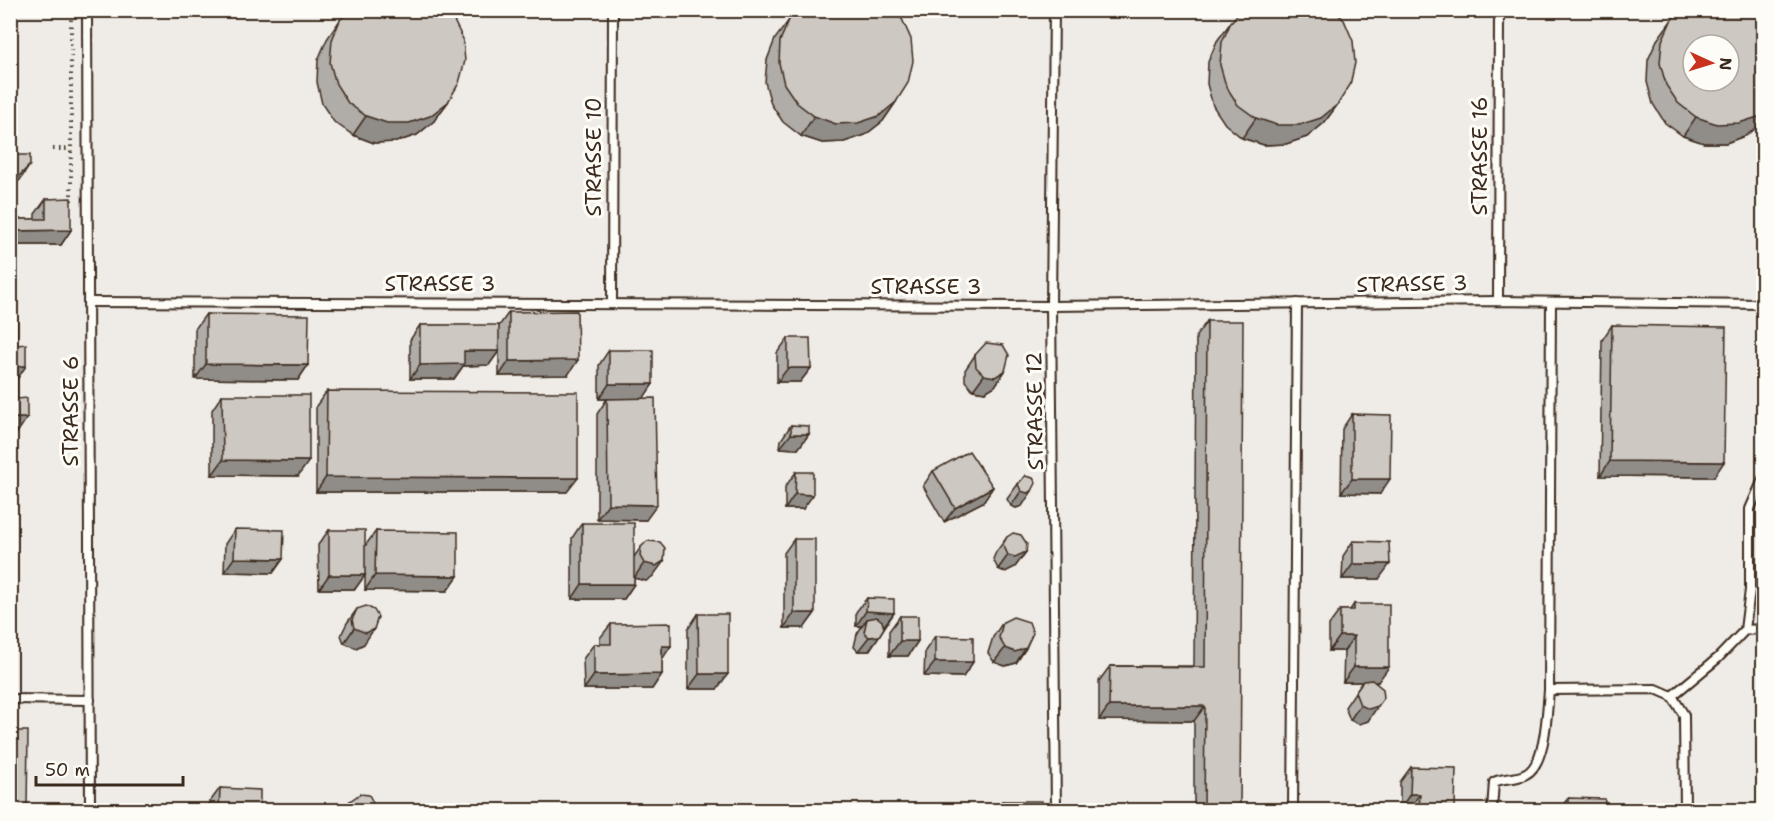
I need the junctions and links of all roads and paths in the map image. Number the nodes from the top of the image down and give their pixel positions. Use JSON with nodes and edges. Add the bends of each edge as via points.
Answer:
{"nodes":[{"id":1,"x":70,"y":10,"type":"edge"},
{"id":2,"x":87,"y":10,"type":"edge"},
{"id":3,"x":613,"y":10,"type":"edge"},
{"id":4,"x":1054,"y":10,"type":"edge"},
{"id":5,"x":1498,"y":10,"type":"edge"},
{"id":6,"x":53,"y":149,"type":"dead end"},
{"id":7,"x":71,"y":149,"type":"junction"},
{"id":8,"x":70,"y":207,"type":"edge"},
{"id":9,"x":88,"y":302,"type":"junction"},
{"id":10,"x":1498,"y":302,"type":"junction"},
{"id":11,"x":1551,"y":302,"type":"junction"},
{"id":12,"x":612,"y":303,"type":"junction"},
{"id":13,"x":1297,"y":303,"type":"junction"},
{"id":14,"x":1764,"y":303,"type":"edge"},
{"id":15,"x":1051,"y":306,"type":"junction"},
{"id":16,"x":1764,"y":477,"type":"edge"},
{"id":17,"x":1764,"y":629,"type":"edge"},
{"id":18,"x":1745,"y":630,"type":"junction"},
{"id":19,"x":1549,"y":690,"type":"junction"},
{"id":20,"x":1672,"y":696,"type":"junction"},
{"id":21,"x":10,"y":699,"type":"edge"},
{"id":22,"x":90,"y":700,"type":"junction"},
{"id":23,"x":90,"y":810,"type":"edge"},
{"id":24,"x":1056,"y":810,"type":"edge"},
{"id":25,"x":1293,"y":810,"type":"edge"},
{"id":26,"x":1492,"y":810,"type":"edge"},
{"id":27,"x":1685,"y":810,"type":"edge"}],
"edges":[{"from":1,"to":7,"type":"path"},
{"from":2,"to":9,"type":"lane","name":"STRASSE 6"},
{"from":3,"to":12,"type":"lane","name":"STRASSE 10"},
{"from":4,"to":15,"type":"lane","name":"STRASSE 12"},
{"from":5,"to":10,"type":"lane","name":"STRASSE 16"},
{"from":6,"to":7,"type":"path"},
{"from":7,"to":8,"type":"path"},
{"from":9,"to":12,"type":"lane","name":"STRASSE 3"},
{"from":9,"to":22,"type":"lane","name":"STRASSE 6"},
{"from":10,"to":11,"type":"lane","name":"STRASSE 3"},
{"from":10,"to":13,"type":"lane","name":"STRASSE 3"},
{"from":11,"to":14,"type":"lane","name":"STRASSE 3"},
{"from":11,"to":19,"type":"lane"},
{"from":12,"to":15,"type":"lane","name":"STRASSE 3"},
{"from":13,"to":15,"type":"lane","name":"STRASSE 3"},
{"from":13,"to":25,"type":"lane"},
{"from":15,"to":24,"type":"lane","name":"STRASSE 12"},
{"from":16,"to":18,"type":"lane","via":[[1750,509],[1750,590]]},
{"from":17,"to":18,"type":"lane"},
{"from":18,"to":20,"type":"lane"},
{"from":19,"to":20,"type":"lane","via":[[1656,689]]},
{"from":19,"to":26,"type":"lane","via":[[1536,763],[1527,774],[1494,782]]},
{"from":20,"to":27,"type":"lane","via":[[1684,715]]},
{"from":21,"to":22,"type":"lane"},
{"from":22,"to":23,"type":"lane","name":"STRASSE 6"}]}
